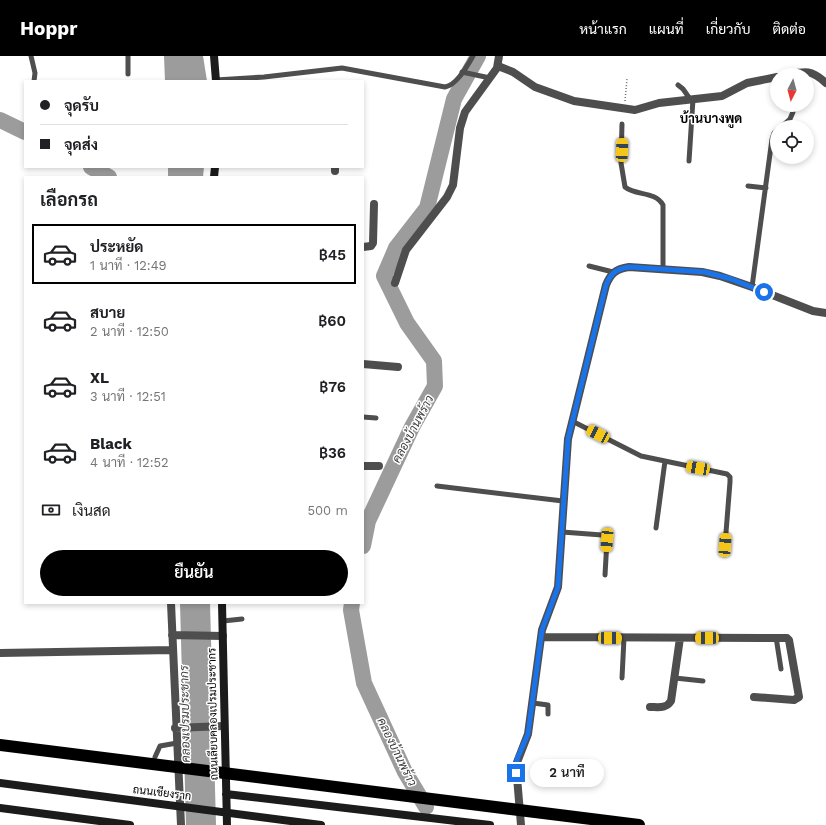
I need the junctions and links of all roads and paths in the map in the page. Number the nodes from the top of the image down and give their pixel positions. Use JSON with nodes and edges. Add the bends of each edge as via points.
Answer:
{"nodes":[{"id":1,"x":31,"y":56,"type":"edge"},
{"id":2,"x":128,"y":56,"type":"edge"},
{"id":3,"x":214,"y":56,"type":"edge"},
{"id":4,"x":473,"y":56,"type":"edge"},
{"id":5,"x":499,"y":56,"type":"edge"},
{"id":6,"x":498,"y":66,"type":"junction"},
{"id":7,"x":463,"y":72,"type":"junction"},
{"id":8,"x":128,"y":74,"type":"dead end"},
{"id":9,"x":814,"y":74,"type":"edge"},
{"id":10,"x":489,"y":78,"type":"junction"},
{"id":11,"x":770,"y":78,"type":"edge"},
{"id":12,"x":626,"y":79,"type":"dead end"},
{"id":13,"x":34,"y":80,"type":"edge"},
{"id":14,"x":216,"y":80,"type":"edge"},
{"id":15,"x":826,"y":83,"type":"edge"},
{"id":16,"x":678,"y":85,"type":"dead end"},
{"id":17,"x":690,"y":98,"type":"junction"},
{"id":18,"x":625,"y":100,"type":"dead end"},
{"id":19,"x":793,"y":112,"type":"dead end"},
{"id":20,"x":789,"y":120,"type":"edge"},
{"id":21,"x":622,"y":124,"type":"dead end"},
{"id":22,"x":770,"y":155,"type":"edge"},
{"id":23,"x":689,"y":161,"type":"dead end"},
{"id":24,"x":748,"y":186,"type":"dead end"},
{"id":25,"x":766,"y":188,"type":"junction"},
{"id":26,"x":374,"y":204,"type":"dead end"},
{"id":27,"x":364,"y":247,"type":"edge"},
{"id":28,"x":589,"y":266,"type":"dead end"},
{"id":29,"x":662,"y":269,"type":"junction"},
{"id":30,"x":613,"y":272,"type":"junction"},
{"id":31,"x":395,"y":283,"type":"dead end"},
{"id":32,"x":752,"y":287,"type":"junction"},
{"id":33,"x":826,"y":314,"type":"edge"},
{"id":34,"x":364,"y":364,"type":"edge"},
{"id":35,"x":398,"y":367,"type":"dead end"},
{"id":36,"x":364,"y":417,"type":"edge"},
{"id":37,"x":376,"y":418,"type":"dead end"},
{"id":38,"x":572,"y":421,"type":"junction"},
{"id":39,"x":665,"y":462,"type":"junction"},
{"id":40,"x":364,"y":466,"type":"edge"},
{"id":41,"x":379,"y":466,"type":"dead end"},
{"id":42,"x":437,"y":486,"type":"dead end"},
{"id":43,"x":563,"y":501,"type":"junction"},
{"id":44,"x":656,"y":528,"type":"dead end"},
{"id":45,"x":562,"y":532,"type":"junction"},
{"id":46,"x":725,"y":545,"type":"dead end"},
{"id":47,"x":605,"y":575,"type":"dead end"},
{"id":48,"x":171,"y":604,"type":"edge"},
{"id":49,"x":222,"y":604,"type":"edge"},
{"id":50,"x":242,"y":619,"type":"dead end"},
{"id":51,"x":222,"y":621,"type":"junction"},
{"id":52,"x":174,"y":635,"type":"junction"},
{"id":53,"x":219,"y":636,"type":"junction"},
{"id":54,"x":541,"y":637,"type":"junction"},
{"id":55,"x":776,"y":637,"type":"junction"},
{"id":56,"x":624,"y":638,"type":"junction"},
{"id":57,"x":680,"y":638,"type":"junction"},
{"id":58,"x":172,"y":650,"type":"junction"},
{"id":59,"x":0,"y":653,"type":"edge"},
{"id":60,"x":780,"y":669,"type":"dead end"},
{"id":61,"x":622,"y":678,"type":"dead end"},
{"id":62,"x":675,"y":678,"type":"junction"},
{"id":63,"x":703,"y":681,"type":"dead end"},
{"id":64,"x":754,"y":697,"type":"dead end"},
{"id":65,"x":533,"y":703,"type":"junction"},
{"id":66,"x":650,"y":707,"type":"dead end"},
{"id":67,"x":548,"y":714,"type":"dead end"},
{"id":68,"x":224,"y":726,"type":"junction"},
{"id":69,"x":178,"y":728,"type":"junction"},
{"id":70,"x":177,"y":743,"type":"junction"},
{"id":71,"x":0,"y":745,"type":"edge"},
{"id":72,"x":155,"y":757,"type":"dead end"},
{"id":73,"x":0,"y":784,"type":"edge"},
{"id":74,"x":226,"y":794,"type":"junction"},
{"id":75,"x":0,"y":808,"type":"edge"},
{"id":76,"x":130,"y":825,"type":"edge"},
{"id":77,"x":181,"y":825,"type":"edge"},
{"id":78,"x":227,"y":825,"type":"edge"},
{"id":79,"x":321,"y":825,"type":"edge"},
{"id":80,"x":490,"y":825,"type":"edge"},
{"id":81,"x":521,"y":825,"type":"edge"},
{"id":82,"x":639,"y":825,"type":"edge"}],
"edges":[{"from":1,"to":13,"type":"lane"},
{"from":2,"to":8,"type":"lane"},
{"from":3,"to":14,"type":"main road"},
{"from":4,"to":7,"type":"lane"},
{"from":5,"to":6,"type":"street"},
{"from":6,"to":10,"type":"street"},
{"from":6,"to":17,"type":"street","via":[[513,72],[535,88],[581,102],[635,110]]},
{"from":7,"to":10,"type":"lane"},
{"from":7,"to":14,"type":"lane","via":[[445,87],[342,68]]},
{"from":9,"to":15,"type":"street"},
{"from":10,"to":31,"type":"street","via":[[465,112],[457,147],[453,185],[447,197],[406,250]]},
{"from":11,"to":17,"type":"street","via":[[747,83],[725,95]]},
{"from":12,"to":18,"type":"path"},
{"from":16,"to":17,"type":"lane"},
{"from":17,"to":23,"type":"lane"},
{"from":19,"to":20,"type":"lane"},
{"from":21,"to":29,"type":"lane","via":[[621,163],[625,187],[653,196],[663,205]]},
{"from":22,"to":25,"type":"lane"},
{"from":24,"to":25,"type":"lane"},
{"from":25,"to":32,"type":"lane"},
{"from":26,"to":27,"type":"street","via":[[373,243]]},
{"from":28,"to":30,"type":"lane"},
{"from":29,"to":30,"type":"street","via":[[629,267]]},
{"from":29,"to":32,"type":"street","via":[[705,272]]},
{"from":30,"to":38,"type":"street","via":[[606,285]]},
{"from":32,"to":33,"type":"street"},
{"from":34,"to":35,"type":"street"},
{"from":36,"to":37,"type":"lane"},
{"from":38,"to":39,"type":"lane","via":[[631,452]]},
{"from":38,"to":43,"type":"street"},
{"from":39,"to":44,"type":"lane"},
{"from":39,"to":46,"type":"lane","via":[[722,473],[730,477]]},
{"from":40,"to":41,"type":"street"},
{"from":42,"to":43,"type":"lane"},
{"from":43,"to":45,"type":"street"},
{"from":45,"to":47,"type":"lane","via":[[605,537]]},
{"from":45,"to":54,"type":"street","via":[[558,587]]},
{"from":48,"to":52,"type":"street"},
{"from":49,"to":51,"type":"main road","name":"ถนนเลียบคลองเปรมประชากร"},
{"from":50,"to":51,"type":"lane"},
{"from":51,"to":53,"type":"main road","name":"ถนนเลียบคลองเปรมประชากร"},
{"from":52,"to":53,"type":"street"},
{"from":52,"to":58,"type":"street"},
{"from":53,"to":68,"type":"main road","name":"ถนนเลียบคลองเปรมประชากร"},
{"from":54,"to":56,"type":"street"},
{"from":54,"to":65,"type":"street"},
{"from":55,"to":57,"type":"street"},
{"from":55,"to":60,"type":"lane"},
{"from":55,"to":64,"type":"street","via":[[789,640],[799,697],[794,700]]},
{"from":56,"to":57,"type":"street"},
{"from":56,"to":61,"type":"lane"},
{"from":57,"to":62,"type":"street"},
{"from":58,"to":59,"type":"street"},
{"from":58,"to":69,"type":"street"},
{"from":62,"to":63,"type":"lane"},
{"from":62,"to":66,"type":"street","via":[[669,706]]},
{"from":65,"to":67,"type":"lane","via":[[548,705]]},
{"from":65,"to":81,"type":"street","via":[[528,734],[516,765]]},
{"from":68,"to":69,"type":"street"},
{"from":68,"to":74,"type":"main road","name":"ถนนเลียบคลองเปรมประชากร"},
{"from":69,"to":70,"type":"street"},
{"from":70,"to":72,"type":"lane","via":[[160,746]]},
{"from":70,"to":77,"type":"street"},
{"from":71,"to":82,"type":"highway"},
{"from":73,"to":79,"type":"main road","name":"ถนนเชียงราก"},
{"from":74,"to":78,"type":"main road","name":"ถนนเลียบคลองเปรมประชากร"},
{"from":74,"to":80,"type":"main road"},
{"from":75,"to":76,"type":"main road"}]}
